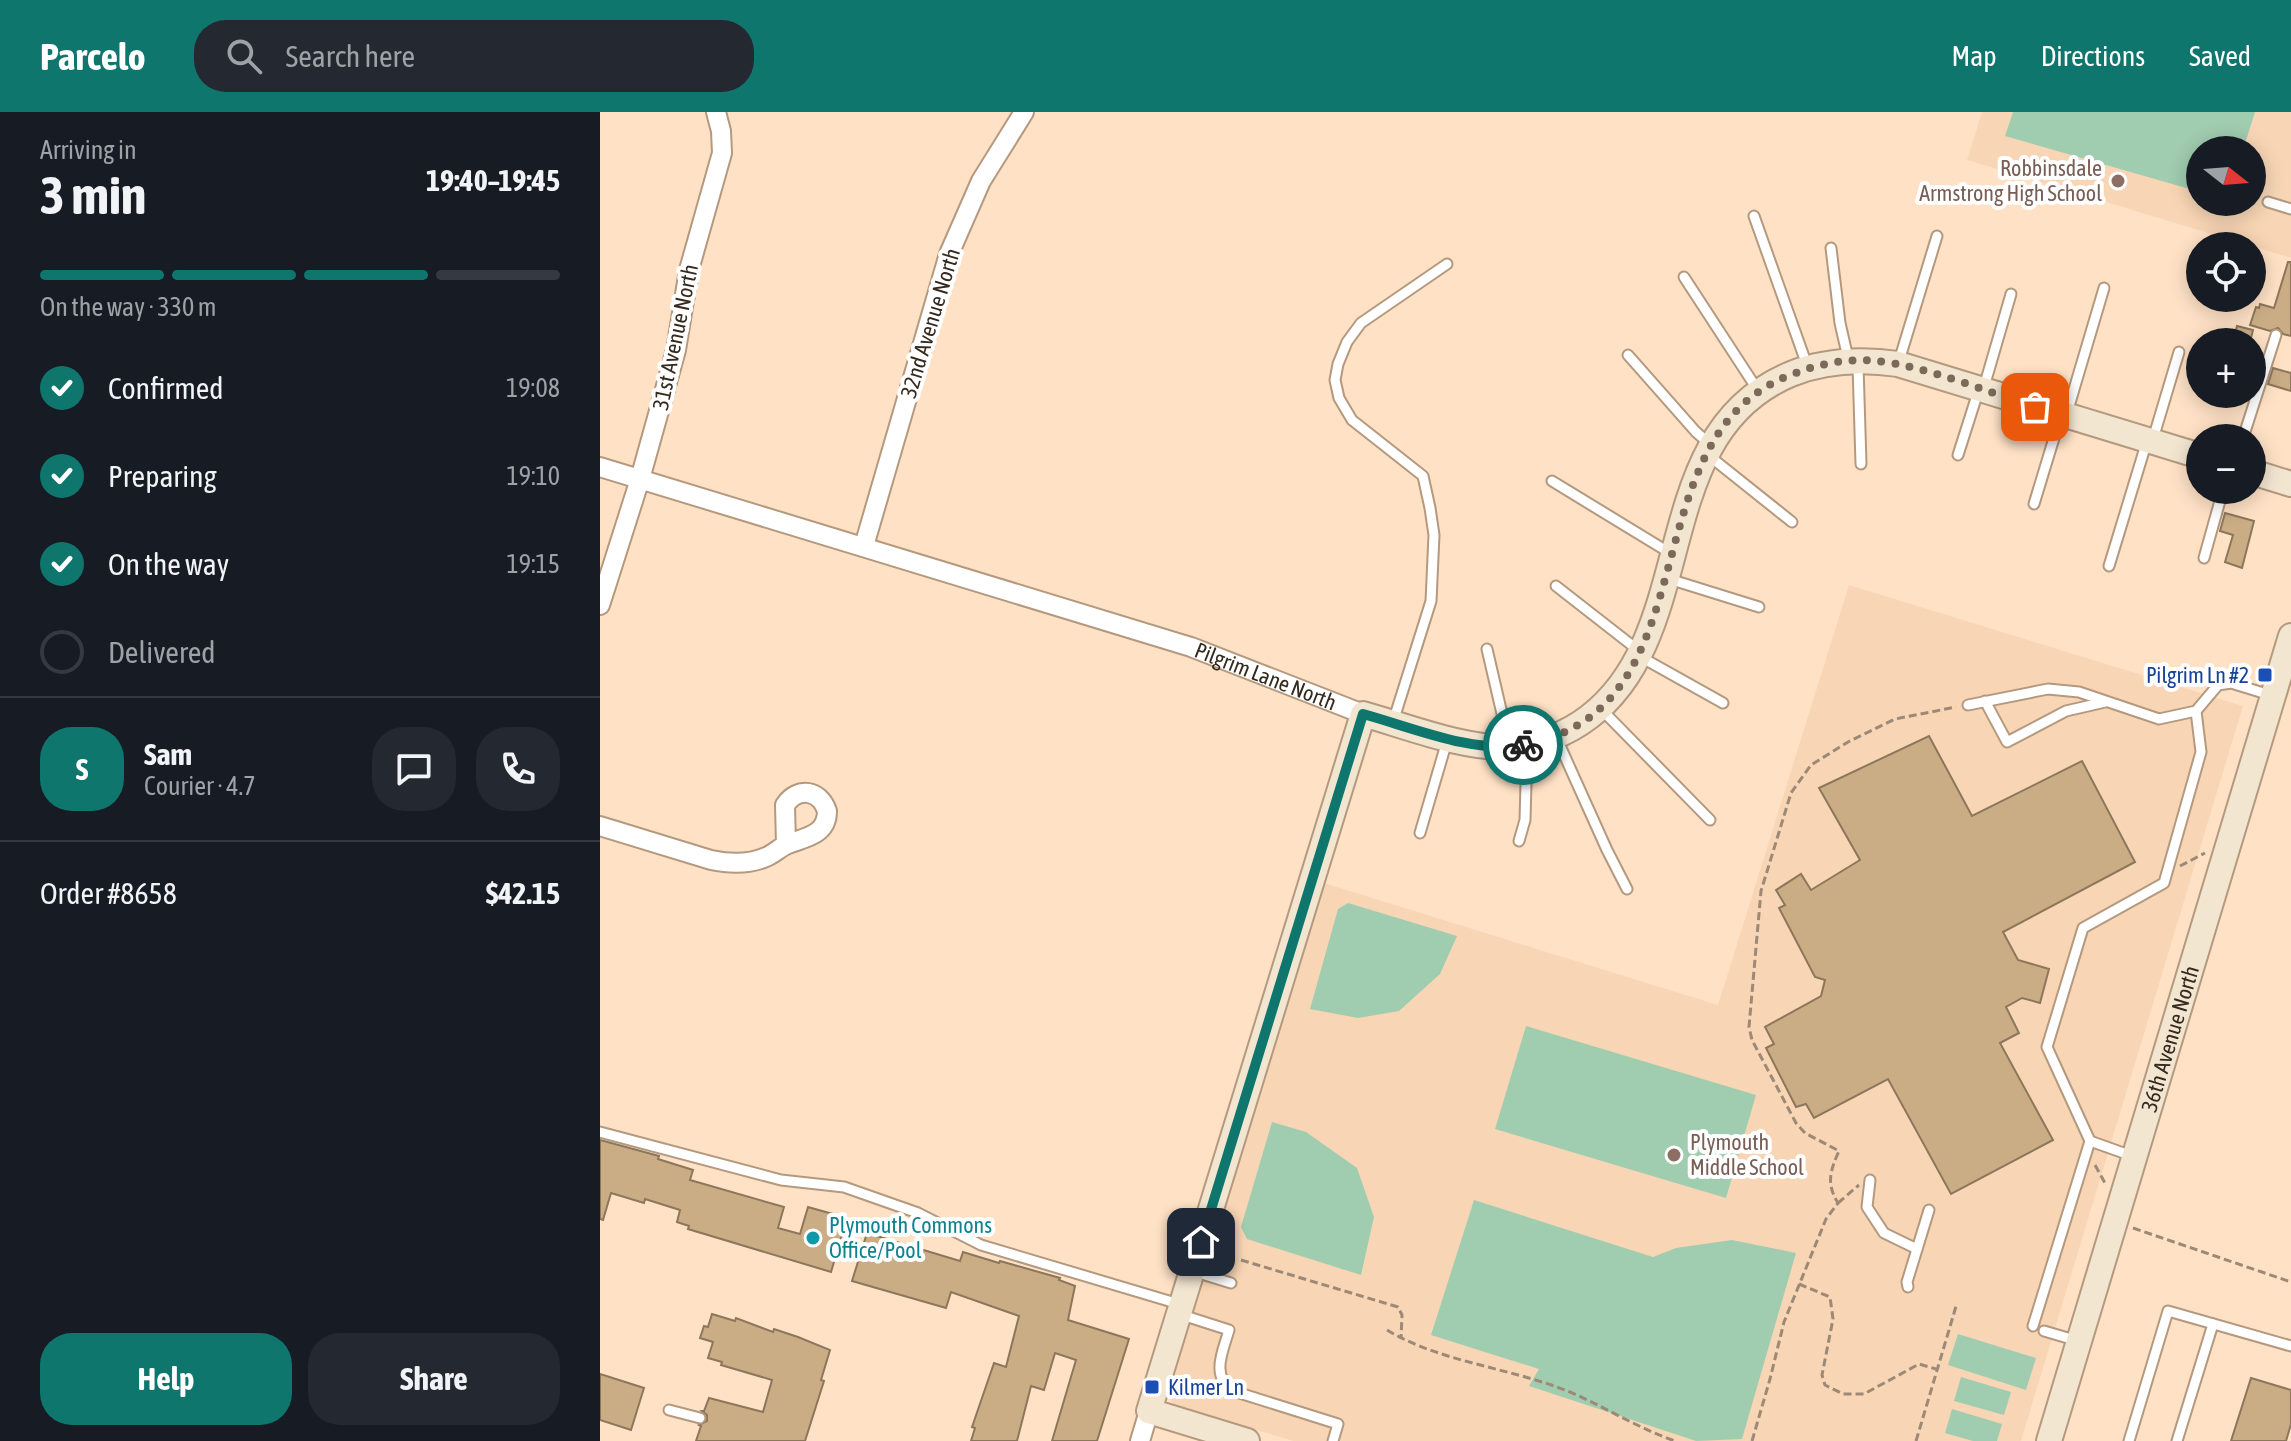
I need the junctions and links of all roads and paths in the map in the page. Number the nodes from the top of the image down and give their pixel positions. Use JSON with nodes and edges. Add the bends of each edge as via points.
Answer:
{"nodes":[{"id":1,"x":716,"y":112,"type":"edge"},
{"id":2,"x":1024,"y":112,"type":"edge"},
{"id":3,"x":2268,"y":202,"type":"dead end"},
{"id":4,"x":2291,"y":209,"type":"edge"},
{"id":5,"x":1754,"y":216,"type":"dead end"},
{"id":6,"x":1937,"y":236,"type":"dead end"},
{"id":7,"x":1831,"y":248,"type":"dead end"},
{"id":8,"x":1447,"y":264,"type":"dead end"},
{"id":9,"x":1684,"y":277,"type":"dead end"},
{"id":10,"x":2104,"y":288,"type":"dead end"},
{"id":11,"x":2011,"y":294,"type":"dead end"},
{"id":12,"x":2276,"y":335,"type":"dead end"},
{"id":13,"x":2179,"y":352,"type":"dead end"},
{"id":14,"x":1628,"y":355,"type":"dead end"},
{"id":15,"x":1853,"y":361,"type":"junction"},
{"id":16,"x":1898,"y":364,"type":"junction"},
{"id":17,"x":1808,"y":368,"type":"junction"},
{"id":18,"x":1981,"y":390,"type":"junction"},
{"id":19,"x":1759,"y":392,"type":"junction"},
{"id":20,"x":2064,"y":416,"type":"junction"},
{"id":21,"x":2247,"y":424,"type":"edge"},
{"id":22,"x":2149,"y":441,"type":"junction"},
{"id":23,"x":1708,"y":449,"type":"junction"},
{"id":24,"x":2186,"y":452,"type":"edge"},
{"id":25,"x":1958,"y":455,"type":"dead end"},
{"id":26,"x":1861,"y":464,"type":"dead end"},
{"id":27,"x":600,"y":467,"type":"edge"},
{"id":28,"x":2266,"y":476,"type":"edge"},
{"id":29,"x":640,"y":479,"type":"junction"},
{"id":30,"x":1552,"y":481,"type":"dead end"},
{"id":31,"x":2291,"y":484,"type":"edge"},
{"id":32,"x":2034,"y":504,"type":"dead end"},
{"id":33,"x":2219,"y":504,"type":"edge"},
{"id":34,"x":1792,"y":522,"type":"dead end"},
{"id":35,"x":864,"y":546,"type":"junction"},
{"id":36,"x":2204,"y":558,"type":"dead end"},
{"id":37,"x":1669,"y":566,"type":"junction"},
{"id":38,"x":2109,"y":566,"type":"dead end"},
{"id":39,"x":1556,"y":586,"type":"dead end"},
{"id":40,"x":600,"y":605,"type":"edge"},
{"id":41,"x":1759,"y":607,"type":"dead end"},
{"id":42,"x":2291,"y":636,"type":"edge"},
{"id":43,"x":1487,"y":649,"type":"dead end"},
{"id":44,"x":1640,"y":654,"type":"junction"},
{"id":45,"x":2282,"y":699,"type":"edge"},
{"id":46,"x":1985,"y":701,"type":"junction"},
{"id":47,"x":2109,"y":701,"type":"junction"},
{"id":48,"x":1723,"y":703,"type":"dead end"},
{"id":49,"x":1968,"y":705,"type":"joint"},
{"id":50,"x":1600,"y":708,"type":"junction"},
{"id":51,"x":2196,"y":711,"type":"junction"},
{"id":52,"x":1363,"y":714,"type":"junction"},
{"id":53,"x":1393,"y":722,"type":"junction"},
{"id":54,"x":1555,"y":736,"type":"junction"},
{"id":55,"x":1448,"y":737,"type":"junction"},
{"id":56,"x":1518,"y":746,"type":"junction"},
{"id":57,"x":1710,"y":820,"type":"dead end"},
{"id":58,"x":600,"y":826,"type":"edge"},
{"id":59,"x":1420,"y":833,"type":"dead end"},
{"id":60,"x":1519,"y":841,"type":"dead end"},
{"id":61,"x":786,"y":845,"type":"dead end"},
{"id":62,"x":2205,"y":853,"type":"dead end"},
{"id":63,"x":2167,"y":873,"type":"junction"},
{"id":64,"x":1627,"y":889,"type":"dead end"},
{"id":65,"x":600,"y":1132,"type":"edge"},
{"id":66,"x":2089,"y":1146,"type":"junction"},
{"id":67,"x":2135,"y":1158,"type":"junction"},
{"id":68,"x":1870,"y":1180,"type":"joint"},
{"id":69,"x":2105,"y":1183,"type":"dead end"},
{"id":70,"x":1838,"y":1203,"type":"junction"},
{"id":71,"x":1929,"y":1210,"type":"dead end"},
{"id":72,"x":2114,"y":1223,"type":"junction"},
{"id":73,"x":1917,"y":1249,"type":"junction"},
{"id":74,"x":1241,"y":1260,"type":"dead end"},
{"id":75,"x":1192,"y":1271,"type":"junction"},
{"id":76,"x":2291,"y":1282,"type":"edge"},
{"id":77,"x":1231,"y":1283,"type":"dead end"},
{"id":78,"x":1799,"y":1284,"type":"junction"},
{"id":79,"x":1908,"y":1287,"type":"dead end"},
{"id":80,"x":1957,"y":1303,"type":"dead end"},
{"id":81,"x":1181,"y":1309,"type":"junction"},
{"id":82,"x":2213,"y":1324,"type":"junction"},
{"id":83,"x":2033,"y":1326,"type":"dead end"},
{"id":84,"x":1387,"y":1330,"type":"dead end"},
{"id":85,"x":2044,"y":1331,"type":"dead end"},
{"id":86,"x":1401,"y":1339,"type":"junction"},
{"id":87,"x":2078,"y":1341,"type":"junction"},
{"id":88,"x":2291,"y":1346,"type":"edge"},
{"id":89,"x":1936,"y":1369,"type":"junction"},
{"id":90,"x":669,"y":1410,"type":"dead end"},
{"id":91,"x":1149,"y":1411,"type":"junction"},
{"id":92,"x":700,"y":1418,"type":"dead end"},
{"id":93,"x":1140,"y":1441,"type":"edge"},
{"id":94,"x":1247,"y":1441,"type":"edge"},
{"id":95,"x":1333,"y":1441,"type":"edge"},
{"id":96,"x":1675,"y":1441,"type":"edge"},
{"id":97,"x":1752,"y":1441,"type":"edge"},
{"id":98,"x":1916,"y":1441,"type":"edge"},
{"id":99,"x":2049,"y":1441,"type":"edge"},
{"id":100,"x":2129,"y":1441,"type":"edge"},
{"id":101,"x":2177,"y":1441,"type":"edge"}],
"edges":[{"from":1,"to":29,"type":"street","name":"31st Avenue North","via":[[722,153]]},
{"from":2,"to":35,"type":"street","name":"32nd Avenue North","via":[[981,181],[949,254]]},
{"from":3,"to":4,"type":"lane"},
{"from":5,"to":17,"type":"lane"},
{"from":6,"to":16,"type":"lane"},
{"from":7,"to":15,"type":"lane","via":[[1840,323]]},
{"from":8,"to":53,"type":"lane","via":[[1361,323],[1347,342],[1335,380],[1352,420],[1423,476],[1430,508],[1431,601]]},
{"from":9,"to":19,"type":"lane"},
{"from":10,"to":20,"type":"lane"},
{"from":11,"to":18,"type":"lane"},
{"from":12,"to":21,"type":"lane"},
{"from":13,"to":22,"type":"lane"},
{"from":14,"to":23,"type":"lane"},
{"from":15,"to":16,"type":"street","name":"Pilgrim Lane North"},
{"from":15,"to":17,"type":"street","name":"Pilgrim Lane North"},
{"from":15,"to":26,"type":"lane"},
{"from":16,"to":18,"type":"street","name":"Pilgrim Lane North"},
{"from":17,"to":19,"type":"street","name":"Pilgrim Lane North"},
{"from":18,"to":20,"type":"street","name":"Pilgrim Lane North"},
{"from":18,"to":25,"type":"lane"},
{"from":19,"to":23,"type":"street","name":"Pilgrim Lane North","via":[[1724,424]]},
{"from":20,"to":22,"type":"street","name":"Pilgrim Lane North"},
{"from":20,"to":32,"type":"lane"},
{"from":22,"to":24,"type":"street","name":"Pilgrim Lane North"},
{"from":22,"to":38,"type":"lane"},
{"from":23,"to":34,"type":"lane"},
{"from":23,"to":37,"type":"street","name":"Pilgrim Lane North"},
{"from":27,"to":29,"type":"street","name":"Pilgrim Lane North"},
{"from":28,"to":31,"type":"street"},
{"from":29,"to":35,"type":"street","name":"Pilgrim Lane North"},
{"from":29,"to":40,"type":"street","name":"31st Avenue North"},
{"from":30,"to":37,"type":"lane"},
{"from":33,"to":36,"type":"lane"},
{"from":35,"to":52,"type":"street","name":"Pilgrim Lane North","via":[[1191,647]]},
{"from":37,"to":41,"type":"lane"},
{"from":37,"to":44,"type":"street","name":"Pilgrim Lane North"},
{"from":39,"to":44,"type":"lane"},
{"from":42,"to":45,"type":"street","name":"36th Avenue North"},
{"from":43,"to":56,"type":"lane"},
{"from":44,"to":48,"type":"lane"},
{"from":44,"to":50,"type":"street","name":"Pilgrim Lane North","via":[[1619,690]]},
{"from":45,"to":51,"type":"lane","via":[[2231,683],[2218,685]]},
{"from":45,"to":67,"type":"street","name":"36th Avenue North"},
{"from":46,"to":47,"type":"lane","via":[[2048,689]]},
{"from":46,"to":47,"type":"lane","via":[[2007,742],[2066,711]]},
{"from":46,"to":49,"type":"lane"},
{"from":47,"to":51,"type":"lane","via":[[2159,719]]},
{"from":49,"to":70,"type":"path","via":[[1895,719],[1811,765],[1791,793],[1761,891],[1752,1040],[1796,1123],[1839,1151],[1829,1182]]},
{"from":50,"to":54,"type":"street","name":"Pilgrim Lane North"},
{"from":50,"to":57,"type":"lane"},
{"from":51,"to":63,"type":"lane","via":[[2201,752]]},
{"from":52,"to":53,"type":"street","name":"Pilgrim Lane North"},
{"from":52,"to":75,"type":"street"},
{"from":53,"to":55,"type":"street","name":"Pilgrim Lane North"},
{"from":54,"to":56,"type":"street","name":"Pilgrim Lane North"},
{"from":54,"to":64,"type":"lane"},
{"from":55,"to":56,"type":"street","name":"Pilgrim Lane North"},
{"from":55,"to":59,"type":"lane"},
{"from":56,"to":60,"type":"lane","via":[[1525,820]]},
{"from":58,"to":61,"type":"street","via":[[729,864],[768,857]]},
{"from":62,"to":63,"type":"path"},
{"from":63,"to":66,"type":"lane","via":[[2164,883],[2083,928],[2047,1047]]},
{"from":65,"to":81,"type":"lane","via":[[781,1180],[844,1187],[918,1213],[981,1245]]},
{"from":66,"to":67,"type":"lane"},
{"from":66,"to":69,"type":"path"},
{"from":66,"to":83,"type":"lane"},
{"from":67,"to":72,"type":"street","name":"36th Avenue North"},
{"from":68,"to":70,"type":"path"},
{"from":68,"to":73,"type":"lane","via":[[1867,1207],[1884,1233]]},
{"from":70,"to":78,"type":"path"},
{"from":71,"to":73,"type":"lane"},
{"from":72,"to":76,"type":"path"},
{"from":72,"to":87,"type":"street","name":"36th Avenue North"},
{"from":73,"to":79,"type":"lane"},
{"from":74,"to":86,"type":"path","via":[[1398,1307]]},
{"from":75,"to":77,"type":"lane"},
{"from":75,"to":81,"type":"street"},
{"from":78,"to":89,"type":"path","via":[[1830,1297],[1833,1319],[1822,1375],[1825,1385],[1843,1394],[1864,1394],[1919,1364]]},
{"from":78,"to":97,"type":"path"},
{"from":80,"to":89,"type":"path"},
{"from":81,"to":91,"type":"street"},
{"from":81,"to":95,"type":"lane","via":[[1229,1330],[1218,1368],[1226,1387],[1338,1424]]},
{"from":82,"to":88,"type":"lane"},
{"from":82,"to":100,"type":"lane","via":[[2168,1311]]},
{"from":82,"to":101,"type":"lane"},
{"from":84,"to":86,"type":"path"},
{"from":85,"to":87,"type":"lane"},
{"from":86,"to":96,"type":"path","via":[[1554,1386]]},
{"from":87,"to":99,"type":"street","name":"36th Avenue North"},
{"from":89,"to":98,"type":"path"},
{"from":90,"to":92,"type":"lane"},
{"from":91,"to":93,"type":"street"},
{"from":91,"to":94,"type":"street"}]}
